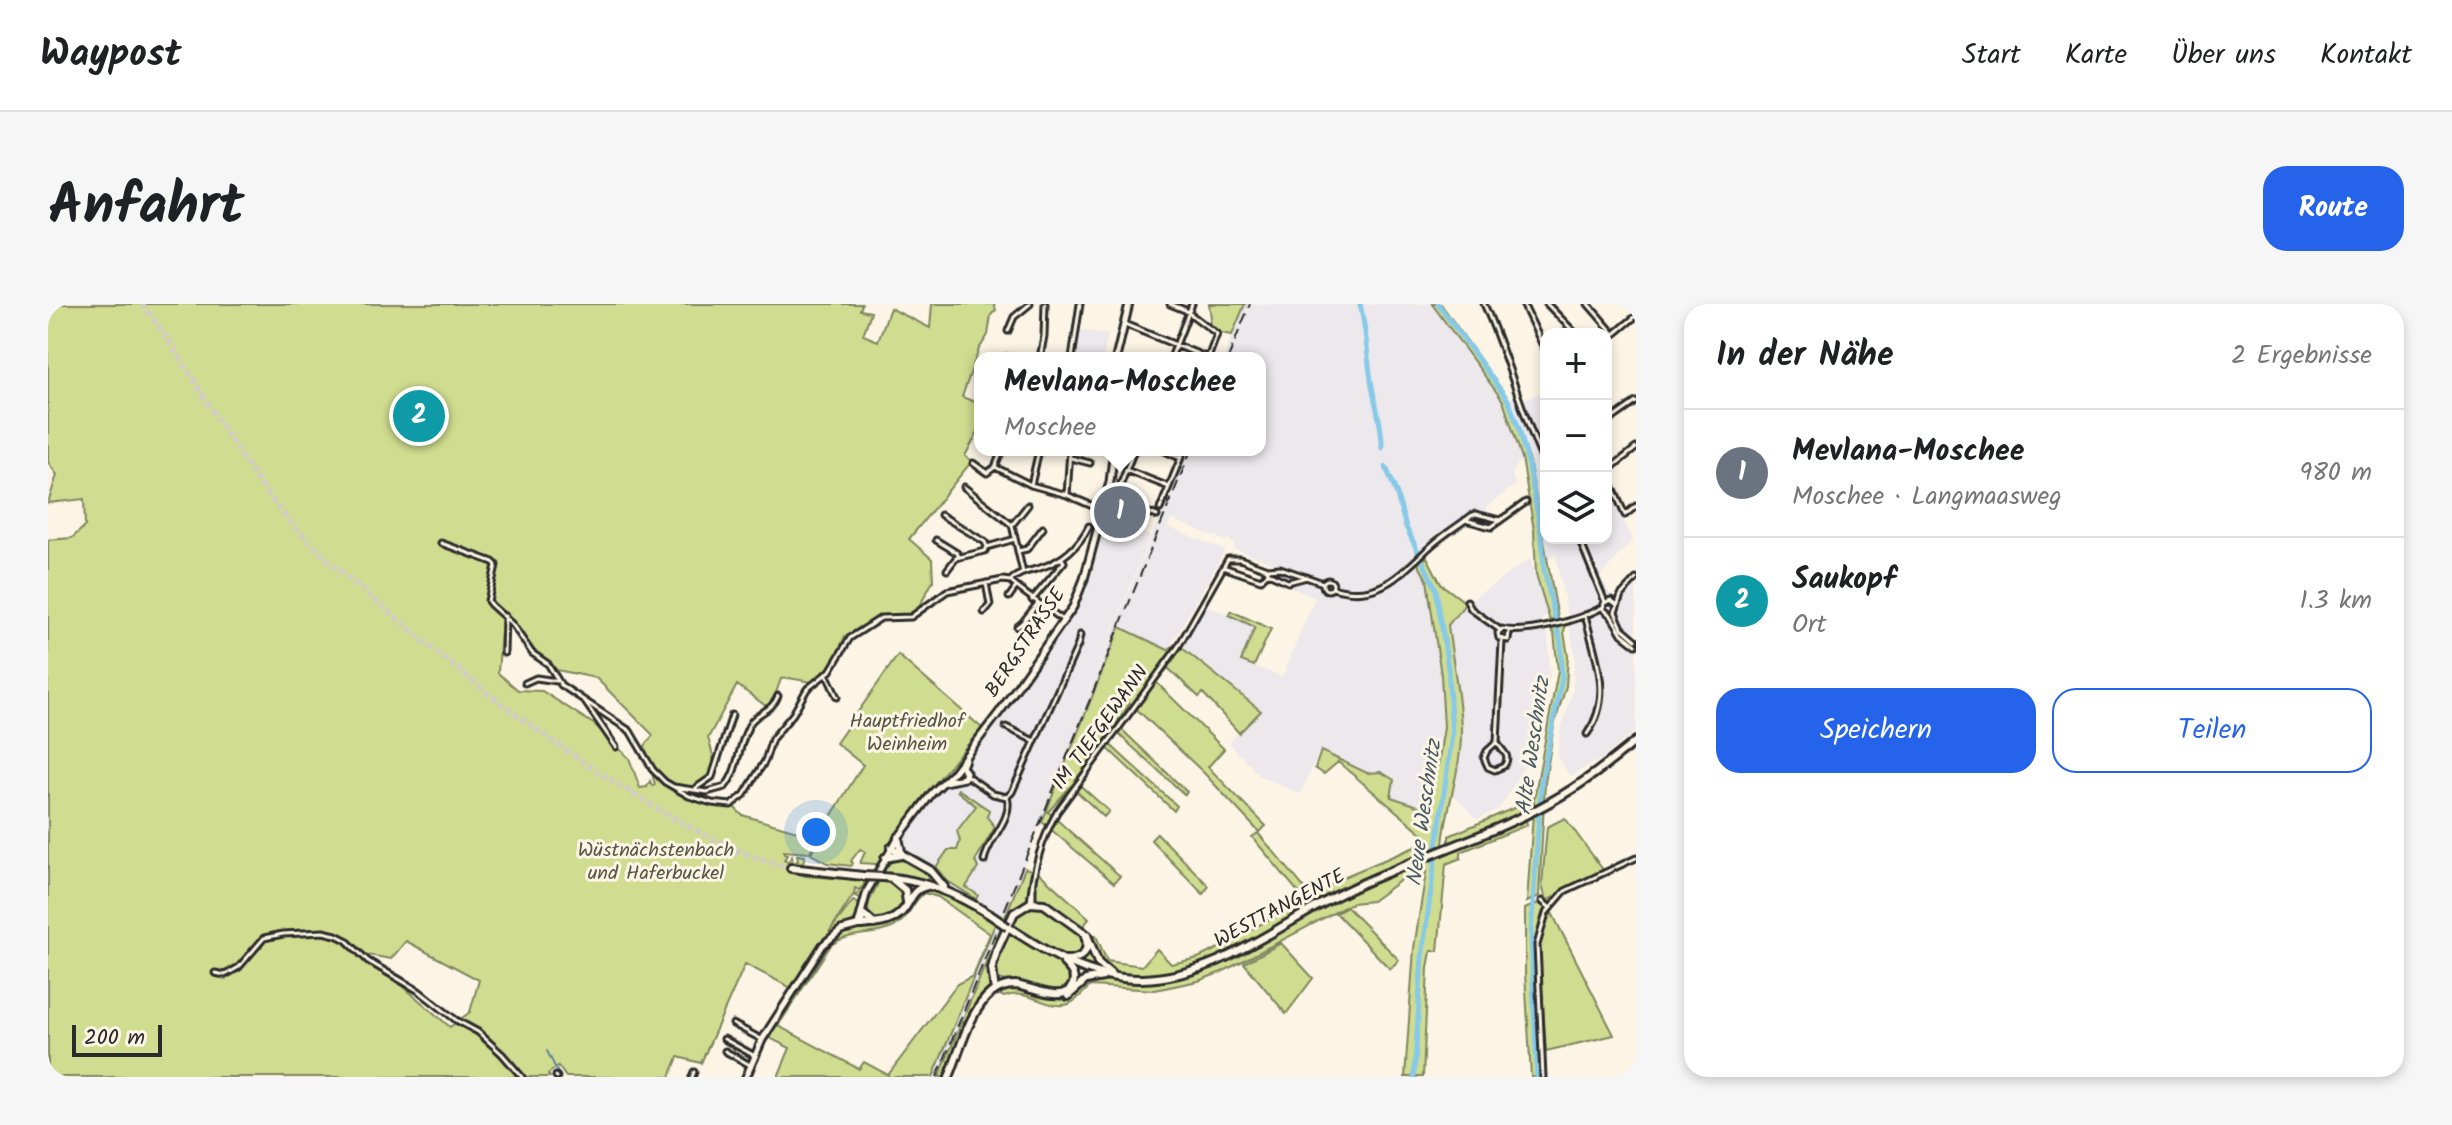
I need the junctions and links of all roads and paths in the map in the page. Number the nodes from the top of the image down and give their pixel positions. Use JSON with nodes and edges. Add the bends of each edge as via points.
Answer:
{"nodes":[{"id":1,"x":1030,"y":304,"type":"edge"},
{"id":2,"x":1045,"y":304,"type":"edge"},
{"id":3,"x":1080,"y":304,"type":"edge"},
{"id":4,"x":1129,"y":304,"type":"edge"},
{"id":5,"x":1170,"y":304,"type":"edge"},
{"id":6,"x":1192,"y":304,"type":"edge"},
{"id":7,"x":1484,"y":304,"type":"edge"},
{"id":8,"x":1523,"y":304,"type":"edge"},
{"id":9,"x":1547,"y":304,"type":"edge"},
{"id":10,"x":1588,"y":304,"type":"edge"},
{"id":11,"x":1189,"y":313,"type":"junction"},
{"id":12,"x":1636,"y":316,"type":"edge"},
{"id":13,"x":1124,"y":324,"type":"junction"},
{"id":14,"x":1570,"y":328,"type":"edge"},
{"id":15,"x":1008,"y":331,"type":"dead end"},
{"id":16,"x":1614,"y":334,"type":"joint"},
{"id":17,"x":1540,"y":339,"type":"edge"},
{"id":18,"x":1177,"y":344,"type":"junction"},
{"id":19,"x":1041,"y":352,"type":"edge"},
{"id":20,"x":1073,"y":352,"type":"edge"},
{"id":21,"x":1117,"y":352,"type":"edge"},
{"id":22,"x":1174,"y":352,"type":"edge"},
{"id":23,"x":1195,"y":352,"type":"edge"},
{"id":24,"x":1210,"y":352,"type":"edge"},
{"id":25,"x":1636,"y":402,"type":"edge"},
{"id":26,"x":1612,"y":419,"type":"edge"},
{"id":27,"x":1540,"y":448,"type":"edge"},
{"id":28,"x":1636,"y":448,"type":"edge"},
{"id":29,"x":1000,"y":456,"type":"edge"},
{"id":30,"x":1038,"y":456,"type":"edge"},
{"id":31,"x":1114,"y":456,"type":"edge"},
{"id":32,"x":1132,"y":456,"type":"edge"},
{"id":33,"x":1176,"y":456,"type":"edge"},
{"id":34,"x":1069,"y":458,"type":"joint"},
{"id":35,"x":1181,"y":458,"type":"joint"},
{"id":36,"x":973,"y":463,"type":"dead end"},
{"id":37,"x":1090,"y":463,"type":"dead end"},
{"id":38,"x":995,"y":467,"type":"junction"},
{"id":39,"x":1612,"y":467,"type":"edge"},
{"id":40,"x":1126,"y":470,"type":"junction"},
{"id":41,"x":1031,"y":485,"type":"junction"},
{"id":42,"x":1612,"y":486,"type":"edge"},
{"id":43,"x":964,"y":487,"type":"dead end"},
{"id":44,"x":1169,"y":487,"type":"junction"},
{"id":45,"x":1067,"y":495,"type":"junction"},
{"id":46,"x":1107,"y":496,"type":"junction"},
{"id":47,"x":1115,"y":499,"type":"junction"},
{"id":48,"x":1526,"y":502,"type":"dead end"},
{"id":49,"x":1028,"y":505,"type":"dead end"},
{"id":50,"x":1636,"y":506,"type":"edge"},
{"id":51,"x":1160,"y":509,"type":"dead end"},
{"id":52,"x":1102,"y":510,"type":"junction"},
{"id":53,"x":941,"y":515,"type":"dead end"},
{"id":54,"x":1157,"y":516,"type":"dead end"},
{"id":55,"x":1465,"y":520,"type":"junction"},
{"id":56,"x":1500,"y":520,"type":"junction"},
{"id":57,"x":1012,"y":525,"type":"junction"},
{"id":58,"x":1089,"y":526,"type":"dead end"},
{"id":59,"x":1043,"y":528,"type":"dead end"},
{"id":60,"x":1015,"y":539,"type":"junction"},
{"id":61,"x":936,"y":540,"type":"dead end"},
{"id":62,"x":441,"y":543,"type":"dead end"},
{"id":63,"x":1582,"y":544,"type":"edge"},
{"id":64,"x":987,"y":547,"type":"junction"},
{"id":65,"x":1018,"y":551,"type":"junction"},
{"id":66,"x":959,"y":557,"type":"junction"},
{"id":67,"x":1061,"y":558,"type":"junction"},
{"id":68,"x":1223,"y":567,"type":"junction"},
{"id":69,"x":947,"y":570,"type":"dead end"},
{"id":70,"x":1268,"y":571,"type":"junction"},
{"id":71,"x":1023,"y":573,"type":"junction"},
{"id":72,"x":1307,"y":577,"type":"junction"},
{"id":73,"x":1636,"y":579,"type":"edge"},
{"id":74,"x":1010,"y":581,"type":"junction"},
{"id":75,"x":986,"y":583,"type":"junction"},
{"id":76,"x":1323,"y":583,"type":"junction"},
{"id":77,"x":1016,"y":587,"type":"junction"},
{"id":78,"x":1332,"y":588,"type":"junction"},
{"id":79,"x":1009,"y":597,"type":"dead end"},
{"id":80,"x":1032,"y":600,"type":"junction"},
{"id":81,"x":1467,"y":601,"type":"dead end"},
{"id":82,"x":1611,"y":602,"type":"junction"},
{"id":83,"x":1038,"y":603,"type":"junction"},
{"id":84,"x":1604,"y":609,"type":"junction"},
{"id":85,"x":984,"y":612,"type":"dead end"},
{"id":86,"x":1615,"y":612,"type":"junction"},
{"id":87,"x":1610,"y":614,"type":"junction"},
{"id":88,"x":1585,"y":615,"type":"junction"},
{"id":89,"x":505,"y":616,"type":"junction"},
{"id":90,"x":1064,"y":621,"type":"junction"},
{"id":91,"x":1017,"y":627,"type":"dead end"},
{"id":92,"x":1499,"y":631,"type":"junction"},
{"id":93,"x":1510,"y":634,"type":"junction"},
{"id":94,"x":1080,"y":635,"type":"dead end"},
{"id":95,"x":1504,"y":641,"type":"junction"},
{"id":96,"x":1636,"y":643,"type":"edge"},
{"id":97,"x":504,"y":653,"type":"dead end"},
{"id":98,"x":826,"y":673,"type":"junction"},
{"id":99,"x":557,"y":681,"type":"junction"},
{"id":100,"x":525,"y":683,"type":"dead end"},
{"id":101,"x":778,"y":696,"type":"dead end"},
{"id":102,"x":837,"y":697,"type":"dead end"},
{"id":103,"x":583,"y":699,"type":"junction"},
{"id":104,"x":732,"y":715,"type":"dead end"},
{"id":105,"x":1006,"y":727,"type":"dead end"},
{"id":106,"x":1587,"y":734,"type":"dead end"},
{"id":107,"x":1034,"y":741,"type":"junction"},
{"id":108,"x":1497,"y":742,"type":"junction"},
{"id":109,"x":1634,"y":742,"type":"edge"},
{"id":110,"x":616,"y":747,"type":"dead end"},
{"id":111,"x":960,"y":767,"type":"junction"},
{"id":112,"x":953,"y":776,"type":"junction"},
{"id":113,"x":965,"y":776,"type":"junction"},
{"id":114,"x":670,"y":786,"type":"junction"},
{"id":115,"x":693,"y":789,"type":"junction"},
{"id":116,"x":1007,"y":797,"type":"junction"},
{"id":117,"x":898,"y":838,"type":"junction"},
{"id":118,"x":891,"y":848,"type":"junction"},
{"id":119,"x":903,"y":855,"type":"junction"},
{"id":120,"x":885,"y":858,"type":"junction"},
{"id":121,"x":1636,"y":858,"type":"edge"},
{"id":122,"x":984,"y":861,"type":"dead end"},
{"id":123,"x":791,"y":868,"type":"tunnel mouth"},
{"id":124,"x":925,"y":868,"type":"junction"},
{"id":125,"x":887,"y":878,"type":"junction"},
{"id":126,"x":1033,"y":881,"type":"junction"},
{"id":127,"x":925,"y":883,"type":"junction"},
{"id":128,"x":935,"y":886,"type":"junction"},
{"id":129,"x":947,"y":890,"type":"junction"},
{"id":130,"x":1034,"y":891,"type":"junction"},
{"id":131,"x":1542,"y":901,"type":"dead end"},
{"id":132,"x":1030,"y":903,"type":"junction"},
{"id":133,"x":1044,"y":904,"type":"junction"},
{"id":134,"x":862,"y":906,"type":"junction"},
{"id":135,"x":906,"y":906,"type":"junction"},
{"id":136,"x":1549,"y":907,"type":"junction"},
{"id":137,"x":1051,"y":910,"type":"junction"},
{"id":138,"x":864,"y":915,"type":"junction"},
{"id":139,"x":874,"y":924,"type":"junction"},
{"id":140,"x":859,"y":925,"type":"junction"},
{"id":141,"x":1083,"y":933,"type":"junction"},
{"id":142,"x":1062,"y":960,"type":"junction"},
{"id":143,"x":215,"y":973,"type":"dead end"},
{"id":144,"x":993,"y":976,"type":"junction"},
{"id":145,"x":1115,"y":977,"type":"junction"},
{"id":146,"x":1008,"y":986,"type":"junction"},
{"id":147,"x":995,"y":991,"type":"junction"},
{"id":148,"x":733,"y":1024,"type":"dead end"},
{"id":149,"x":724,"y":1039,"type":"dead end"},
{"id":150,"x":762,"y":1040,"type":"junction"},
{"id":151,"x":725,"y":1051,"type":"dead end"},
{"id":152,"x":755,"y":1056,"type":"junction"},
{"id":153,"x":751,"y":1065,"type":"junction"},
{"id":154,"x":522,"y":1077,"type":"edge"},
{"id":155,"x":746,"y":1077,"type":"edge"},
{"id":156,"x":949,"y":1077,"type":"edge"},
{"id":157,"x":1543,"y":1077,"type":"edge"}],
"edges":[{"from":1,"to":15,"type":"street","via":[[1014,317]]},
{"from":2,"to":19,"type":"street"},
{"from":3,"to":20,"type":"street"},
{"from":4,"to":13,"type":"main road"},
{"from":5,"to":11,"type":"street"},
{"from":6,"to":11,"type":"street"},
{"from":7,"to":27,"type":"street"},
{"from":8,"to":17,"type":"street"},
{"from":9,"to":14,"type":"street"},
{"from":10,"to":16,"type":"street"},
{"from":11,"to":18,"type":"street"},
{"from":11,"to":24,"type":"street","via":[[1217,334]]},
{"from":12,"to":16,"type":"street"},
{"from":13,"to":18,"type":"street"},
{"from":13,"to":21,"type":"main road"},
{"from":18,"to":22,"type":"street"},
{"from":18,"to":23,"type":"street"},
{"from":25,"to":26,"type":"street"},
{"from":28,"to":39,"type":"street"},
{"from":29,"to":38,"type":"street"},
{"from":30,"to":41,"type":"street"},
{"from":31,"to":46,"type":"main road","name":"BERGSTRASSE"},
{"from":32,"to":40,"type":"street"},
{"from":33,"to":35,"type":"street"},
{"from":34,"to":37,"type":"street"},
{"from":34,"to":45,"type":"street"},
{"from":35,"to":44,"type":"street"},
{"from":36,"to":38,"type":"street","via":[[987,473]]},
{"from":38,"to":41,"type":"street"},
{"from":40,"to":44,"type":"street"},
{"from":40,"to":47,"type":"street"},
{"from":41,"to":45,"type":"street"},
{"from":42,"to":50,"type":"street","via":[[1625,515]]},
{"from":43,"to":57,"type":"street"},
{"from":44,"to":51,"type":"street"},
{"from":45,"to":52,"type":"street"},
{"from":46,"to":47,"type":"street"},
{"from":46,"to":52,"type":"main road","name":"BERGSTRASSE"},
{"from":47,"to":54,"type":"street"},
{"from":48,"to":56,"type":"street"},
{"from":49,"to":57,"type":"street"},
{"from":52,"to":90,"type":"main road","name":"BERGSTRASSE","via":[[1081,589]]},
{"from":53,"to":64,"type":"street"},
{"from":55,"to":56,"type":"street","via":[[1476,514]]},
{"from":55,"to":56,"type":"street","via":[[1489,527]]},
{"from":55,"to":78,"type":"street","via":[[1402,576],[1356,592]]},
{"from":57,"to":60,"type":"street"},
{"from":58,"to":67,"type":"street"},
{"from":59,"to":65,"type":"street","via":[[1027,549]]},
{"from":60,"to":64,"type":"street"},
{"from":60,"to":65,"type":"street"},
{"from":61,"to":66,"type":"street"},
{"from":62,"to":89,"type":"street","via":[[496,565],[488,601]]},
{"from":63,"to":82,"type":"street"},
{"from":64,"to":66,"type":"street"},
{"from":65,"to":71,"type":"street"},
{"from":66,"to":69,"type":"street"},
{"from":67,"to":71,"type":"street"},
{"from":67,"to":80,"type":"street","via":[[1059,570]]},
{"from":68,"to":70,"type":"street","via":[[1261,580]]},
{"from":68,"to":70,"type":"street","via":[[1228,559],[1240,559]]},
{"from":68,"to":126,"type":"street","name":"IM TIEFGEWANN","via":[[1178,647],[1057,812]]},
{"from":70,"to":72,"type":"street","via":[[1280,568]]},
{"from":70,"to":72,"type":"street","via":[[1288,582]]},
{"from":71,"to":74,"type":"street"},
{"from":72,"to":76,"type":"street"},
{"from":73,"to":82,"type":"street"},
{"from":74,"to":75,"type":"street"},
{"from":74,"to":77,"type":"street"},
{"from":75,"to":85,"type":"street","via":[[990,605]]},
{"from":75,"to":98,"type":"street","via":[[947,591],[911,617],[877,620],[846,641]]},
{"from":76,"to":78,"type":"street","via":[[1327,590]]},
{"from":76,"to":78,"type":"street","via":[[1331,580]]},
{"from":77,"to":79,"type":"street"},
{"from":77,"to":80,"type":"street"},
{"from":80,"to":83,"type":"street"},
{"from":81,"to":92,"type":"street"},
{"from":82,"to":84,"type":"street"},
{"from":82,"to":86,"type":"street"},
{"from":83,"to":90,"type":"street"},
{"from":83,"to":91,"type":"street"},
{"from":84,"to":87,"type":"street"},
{"from":84,"to":88,"type":"street"},
{"from":86,"to":87,"type":"street"},
{"from":86,"to":96,"type":"street"},
{"from":87,"to":96,"type":"street","via":[[1622,634]]},
{"from":88,"to":93,"type":"street"},
{"from":88,"to":106,"type":"street","via":[[1603,697]]},
{"from":89,"to":97,"type":"street"},
{"from":89,"to":99,"type":"street"},
{"from":90,"to":111,"type":"main road","name":"BERGSTRASSE"},
{"from":92,"to":93,"type":"street"},
{"from":92,"to":95,"type":"street"},
{"from":93,"to":95,"type":"street"},
{"from":94,"to":107,"type":"street"},
{"from":95,"to":108,"type":"street"},
{"from":98,"to":102,"type":"street"},
{"from":98,"to":114,"type":"street","via":[[807,689],[740,799],[731,805],[712,803]]},
{"from":99,"to":100,"type":"street","via":[[536,678]]},
{"from":99,"to":103,"type":"street"},
{"from":101,"to":115,"type":"street","via":[[751,722],[725,787]]},
{"from":103,"to":110,"type":"street"},
{"from":103,"to":114,"type":"street","via":[[630,731],[653,770]]},
{"from":104,"to":115,"type":"street","via":[[710,780]]},
{"from":105,"to":107,"type":"street"},
{"from":107,"to":116,"type":"street"},
{"from":108,"to":108,"type":"street","via":[[1484,757],[1494,770],[1507,758]]},
{"from":109,"to":145,"type":"main road","name":"WESTTANGENTE","via":[[1526,815],[1385,872],[1235,953],[1159,978]]},
{"from":111,"to":112,"type":"main road","name":"BERGSTRASSE"},
{"from":111,"to":113,"type":"main road"},
{"from":112,"to":113,"type":"main road","name":"BERGSTRASSE"},
{"from":112,"to":117,"type":"main road","name":"BERGSTRASSE"},
{"from":113,"to":116,"type":"street"},
{"from":114,"to":115,"type":"street"},
{"from":116,"to":122,"type":"street","via":[[1009,808]]},
{"from":117,"to":118,"type":"main road","name":"BERGSTRASSE"},
{"from":117,"to":119,"type":"main road"},
{"from":118,"to":119,"type":"main road"},
{"from":118,"to":120,"type":"main road","name":"BERGSTRASSE"},
{"from":119,"to":120,"type":"main road"},
{"from":119,"to":124,"type":"main road"},
{"from":120,"to":134,"type":"main road","name":"BERGSTRASSE"},
{"from":121,"to":136,"type":"street","via":[[1565,891]]},
{"from":123,"to":125,"type":"main road","name":"WESTTANGENTE","bridge":true},
{"from":124,"to":127,"type":"main road","via":[[930,877]]},
{"from":124,"to":129,"type":"main road"},
{"from":125,"to":127,"type":"main road","name":"WESTTANGENTE"},
{"from":125,"to":135,"type":"main road","via":[[905,890]]},
{"from":126,"to":130,"type":"street","name":"IM TIEFGEWANN"},
{"from":126,"to":132,"type":"street","name":"IM TIEFGEWANN"},
{"from":127,"to":128,"type":"main road","name":"WESTTANGENTE"},
{"from":128,"to":129,"type":"main road","name":"WESTTANGENTE"},
{"from":128,"to":135,"type":"main road","via":[[915,890]]},
{"from":129,"to":142,"type":"main road","name":"WESTTANGENTE","bridge":true},
{"from":130,"to":132,"type":"street","name":"IM TIEFGEWANN"},
{"from":130,"to":133,"type":"street"},
{"from":131,"to":136,"type":"street"},
{"from":132,"to":133,"type":"main road"},
{"from":132,"to":137,"type":"main road"},
{"from":132,"to":144,"type":"main road","via":[[1010,918],[992,963]]},
{"from":133,"to":137,"type":"main road"},
{"from":134,"to":138,"type":"main road"},
{"from":134,"to":140,"type":"main road","name":"BERGSTRASSE"},
{"from":135,"to":139,"type":"main road","via":[[897,916]]},
{"from":136,"to":157,"type":"street","via":[[1537,945]]},
{"from":137,"to":141,"type":"main road"},
{"from":138,"to":139,"type":"main road"},
{"from":138,"to":140,"type":"main road"},
{"from":139,"to":140,"type":"main road"},
{"from":140,"to":150,"type":"main road","via":[[830,938]]},
{"from":141,"to":142,"type":"main road","via":[[1088,945],[1084,955]]},
{"from":141,"to":145,"type":"main road","via":[[1101,967]]},
{"from":142,"to":145,"type":"main road","name":"WESTTANGENTE"},
{"from":142,"to":146,"type":"main road","via":[[1074,978],[1064,993]]},
{"from":143,"to":154,"type":"street","via":[[225,975],[239,967],[264,938],[323,932],[346,940],[368,961],[478,1032]]},
{"from":144,"to":146,"type":"main road"},
{"from":144,"to":147,"type":"main road"},
{"from":145,"to":147,"type":"main road","via":[[1086,980],[1062,998],[1018,988]]},
{"from":146,"to":147,"type":"main road"},
{"from":147,"to":156,"type":"main road","via":[[979,1008]]},
{"from":148,"to":150,"type":"street"},
{"from":149,"to":152,"type":"street"},
{"from":150,"to":152,"type":"main road"},
{"from":151,"to":153,"type":"street"},
{"from":152,"to":153,"type":"main road"},
{"from":153,"to":155,"type":"main road"}]}
